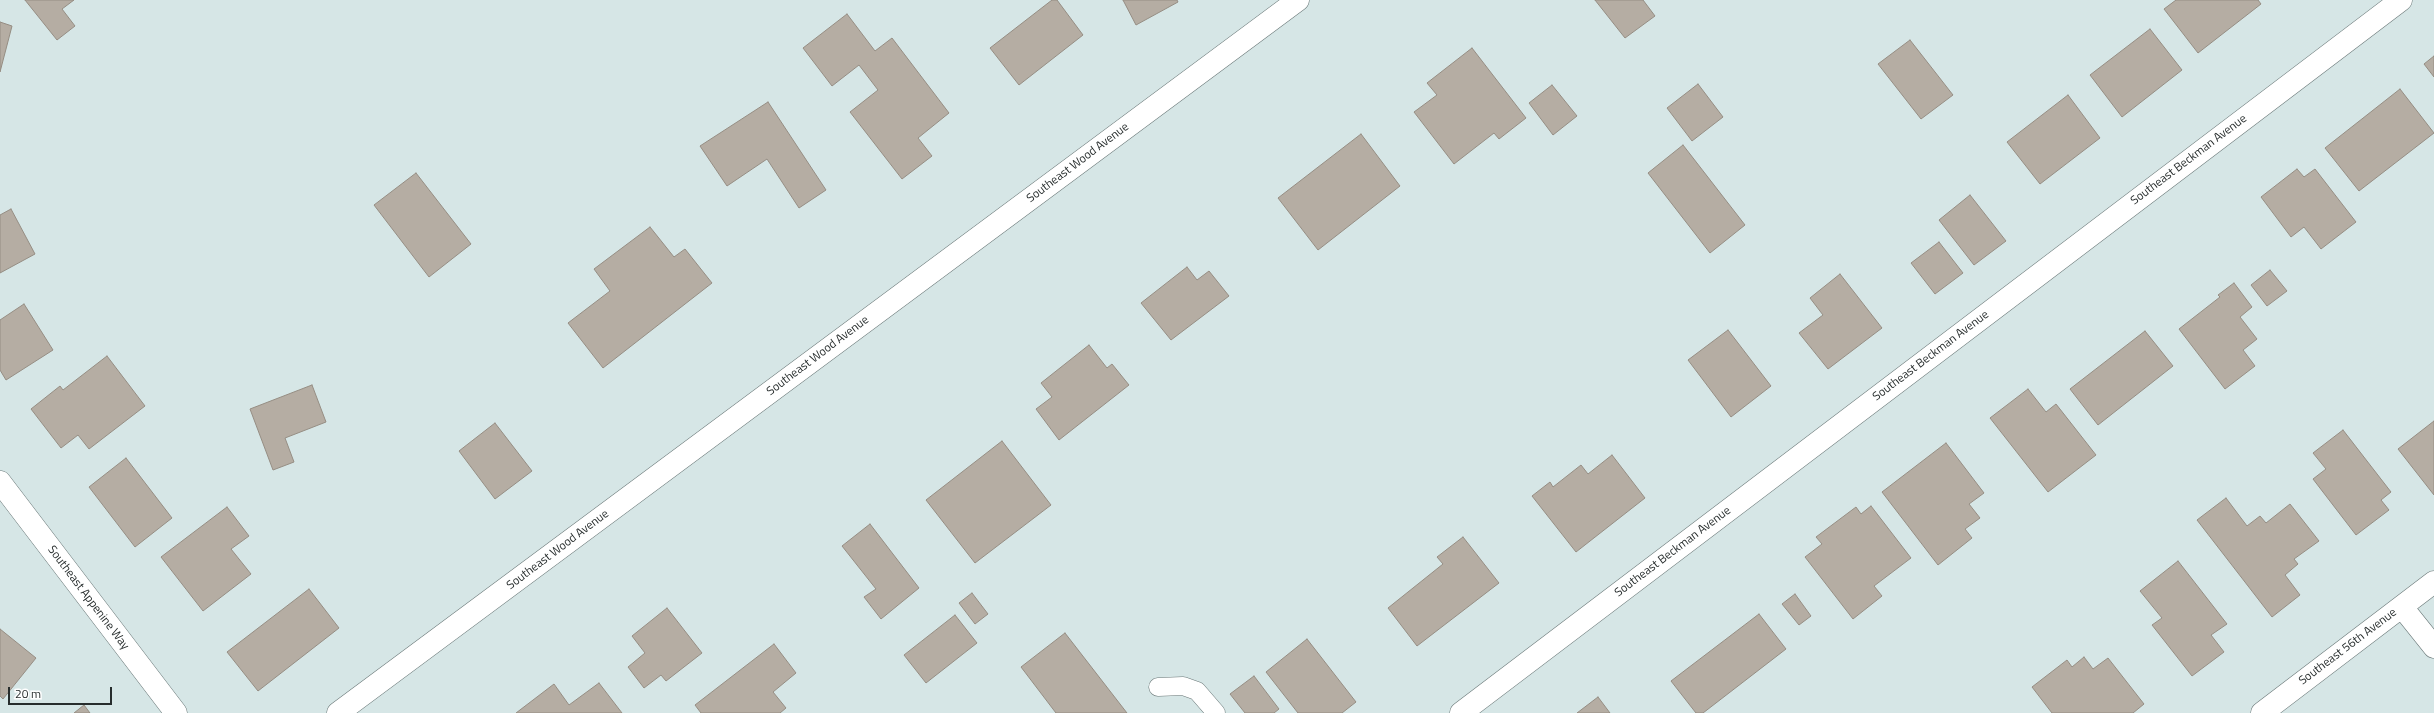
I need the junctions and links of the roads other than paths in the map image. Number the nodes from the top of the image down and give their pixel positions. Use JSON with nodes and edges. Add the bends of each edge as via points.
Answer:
{"nodes":[{"id":1,"x":1298,"y":0,"type":"edge"},
{"id":2,"x":2401,"y":0,"type":"edge"},
{"id":3,"x":0,"y":482,"type":"edge"},
{"id":4,"x":2434,"y":582,"type":"edge"},
{"id":5,"x":2402,"y":607,"type":"junction"},
{"id":6,"x":2434,"y":647,"type":"edge"},
{"id":7,"x":1158,"y":687,"type":"dead end"},
{"id":8,"x":176,"y":713,"type":"edge"},
{"id":9,"x":338,"y":713,"type":"edge"},
{"id":10,"x":1216,"y":713,"type":"edge"},
{"id":11,"x":1461,"y":713,"type":"edge"},
{"id":12,"x":2262,"y":713,"type":"edge"}],
"edges":[{"from":1,"to":9,"type":"street","name":"Southeast Wood Avenue"},
{"from":2,"to":11,"type":"street","name":"Southeast Beckman Avenue"},
{"from":3,"to":8,"type":"street","name":"Southeast Appenine Way"},
{"from":4,"to":5,"type":"street","name":"Southeast 56th Avenue"},
{"from":5,"to":6,"type":"street"},
{"from":5,"to":12,"type":"street","name":"Southeast 56th Avenue"},
{"from":7,"to":10,"type":"lane","via":[[1183,686],[1198,691]]}]}
